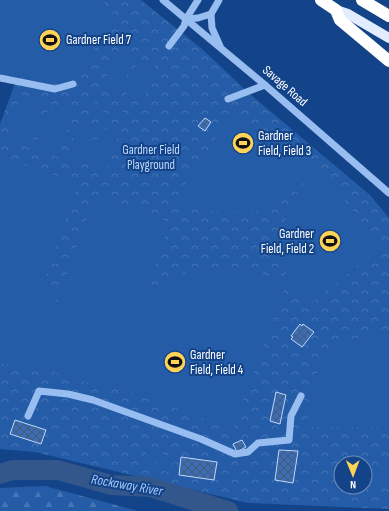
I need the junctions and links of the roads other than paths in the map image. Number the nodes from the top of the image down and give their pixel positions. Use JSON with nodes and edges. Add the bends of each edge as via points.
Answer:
{"nodes":[{"id":1,"x":163,"y":0,"type":"edge"},
{"id":2,"x":198,"y":0,"type":"edge"},
{"id":3,"x":219,"y":0,"type":"edge"},
{"id":4,"x":321,"y":0,"type":"edge"},
{"id":5,"x":362,"y":0,"type":"edge"},
{"id":6,"x":336,"y":10,"type":"junction"},
{"id":7,"x":211,"y":14,"type":"junction"},
{"id":8,"x":389,"y":16,"type":"edge"},
{"id":9,"x":186,"y":19,"type":"junction"},
{"id":10,"x":389,"y":38,"type":"edge"},
{"id":11,"x":169,"y":46,"type":"dead end"},
{"id":12,"x":221,"y":48,"type":"junction"},
{"id":13,"x":389,"y":61,"type":"edge"},
{"id":14,"x":0,"y":78,"type":"edge"},
{"id":15,"x":73,"y":84,"type":"dead end"},
{"id":16,"x":265,"y":85,"type":"junction"},
{"id":17,"x":228,"y":99,"type":"dead end"},
{"id":18,"x":389,"y":193,"type":"edge"},
{"id":19,"x":301,"y":396,"type":"dead end"},
{"id":20,"x":28,"y":416,"type":"dead end"}],
"edges":[{"from":1,"to":9,"type":"street","name":"Savage Road"},
{"from":2,"to":9,"type":"street"},
{"from":3,"to":7,"type":"street"},
{"from":4,"to":6,"type":"highway"},
{"from":5,"to":8,"type":"highway"},
{"from":6,"to":10,"type":"main road","via":[[348,14]]},
{"from":6,"to":13,"type":"highway","via":[[340,20]]},
{"from":7,"to":9,"type":"street"},
{"from":7,"to":12,"type":"street","via":[[212,28]]},
{"from":9,"to":11,"type":"street","via":[[184,26]]},
{"from":9,"to":12,"type":"street","name":"Savage Road"},
{"from":12,"to":16,"type":"street","name":"Savage Road"},
{"from":14,"to":15,"type":"street","via":[[55,89]]},
{"from":16,"to":17,"type":"street"},
{"from":16,"to":18,"type":"street","name":"Savage Road"},
{"from":19,"to":20,"type":"street","via":[[291,416],[290,440],[258,443],[248,452],[235,454],[93,400],[68,394],[39,390]]}]}
